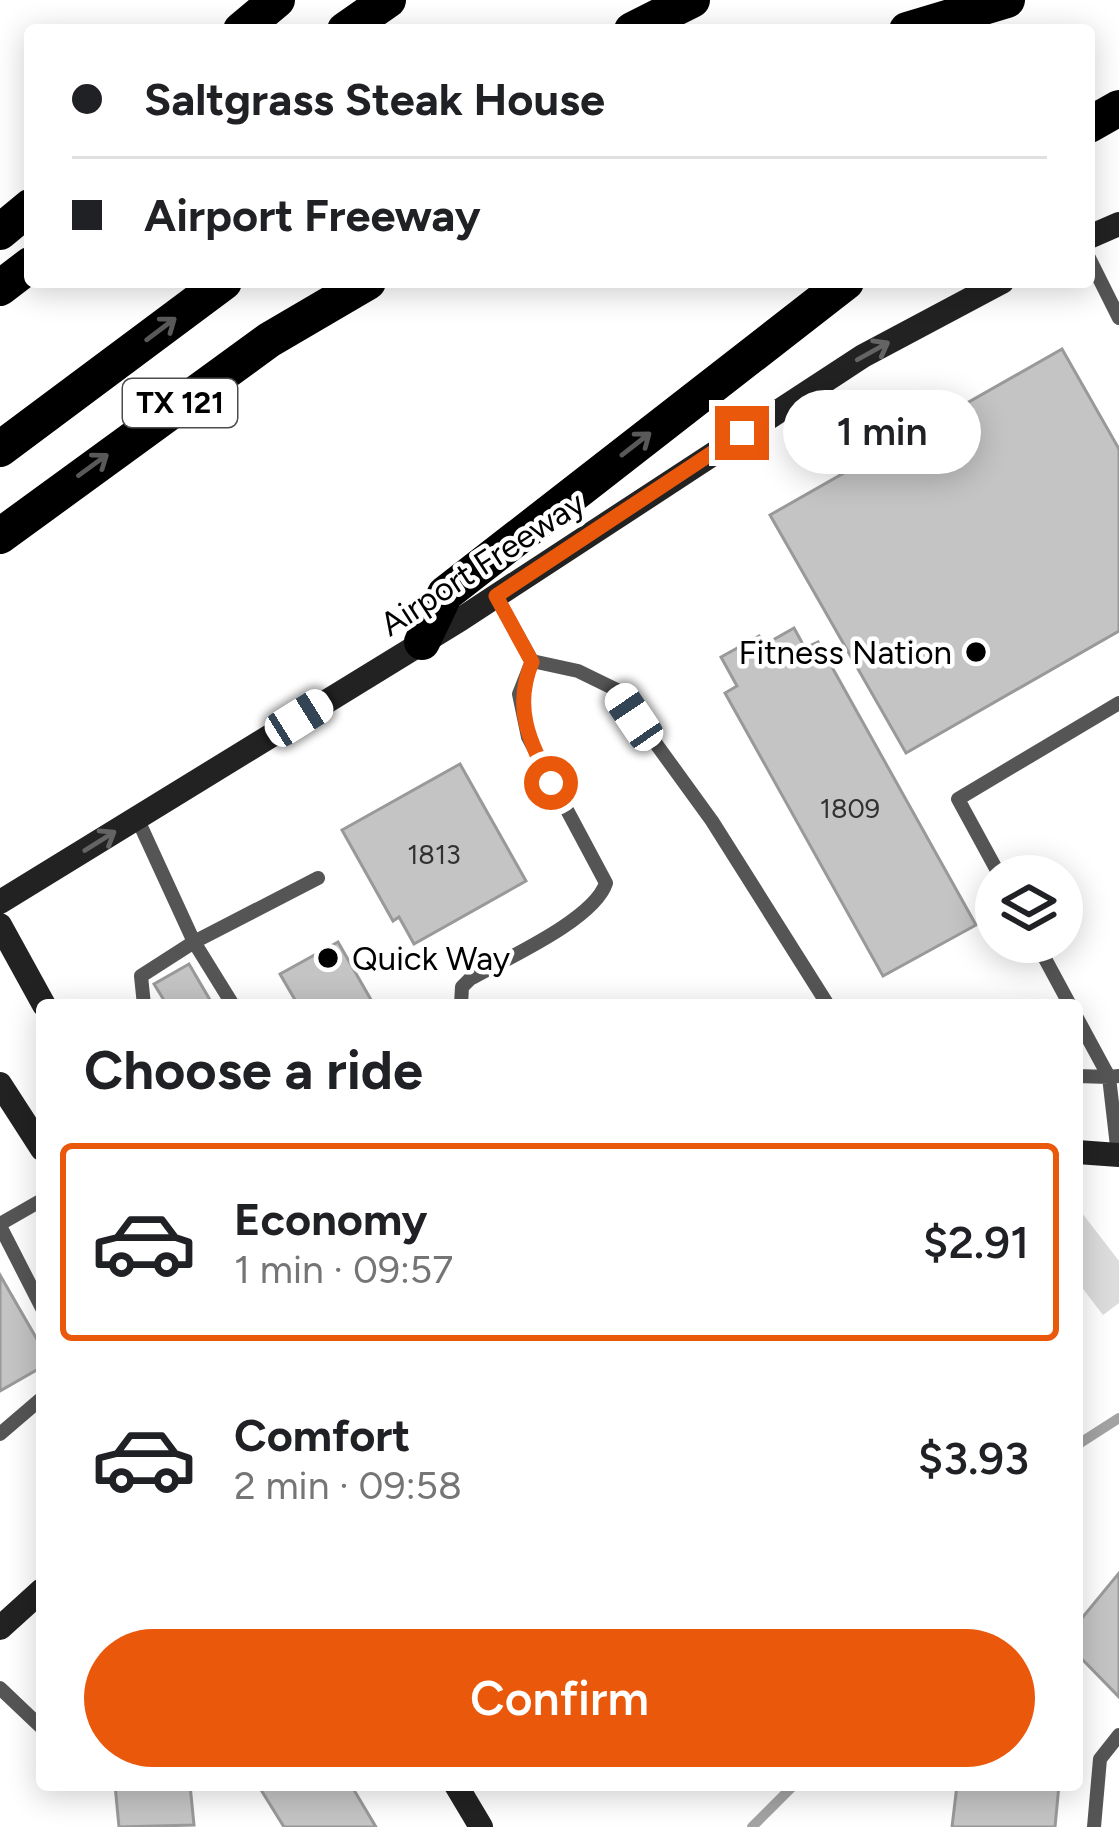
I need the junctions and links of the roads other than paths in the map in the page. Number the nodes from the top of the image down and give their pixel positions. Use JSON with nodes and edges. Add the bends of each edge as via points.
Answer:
{"nodes":[{"id":1,"x":277,"y":0,"type":"edge"},
{"id":2,"x":388,"y":0,"type":"edge"},
{"id":3,"x":692,"y":0,"type":"edge"},
{"id":4,"x":1006,"y":0,"type":"edge"},
{"id":5,"x":248,"y":24,"type":"edge"},
{"id":6,"x":354,"y":24,"type":"edge"},
{"id":7,"x":644,"y":24,"type":"edge"},
{"id":8,"x":927,"y":24,"type":"edge"},
{"id":9,"x":24,"y":212,"type":"edge"},
{"id":10,"x":0,"y":232,"type":"edge"},
{"id":11,"x":24,"y":270,"type":"edge"},
{"id":12,"x":1095,"y":270,"type":"edge"},
{"id":13,"x":0,"y":288,"type":"edge"},
{"id":14,"x":216,"y":288,"type":"edge"},
{"id":15,"x":358,"y":288,"type":"edge"},
{"id":16,"x":838,"y":288,"type":"edge"},
{"id":17,"x":991,"y":288,"type":"edge"},
{"id":18,"x":1119,"y":318,"type":"edge"},
{"id":19,"x":0,"y":448,"type":"edge"},
{"id":20,"x":0,"y":536,"type":"edge"},
{"id":21,"x":496,"y":596,"type":"junction"},
{"id":22,"x":422,"y":642,"type":"junction"},
{"id":23,"x":532,"y":662,"type":"junction"},
{"id":24,"x":1119,"y":703,"type":"edge"},
{"id":25,"x":136,"y":818,"type":"junction"},
{"id":26,"x":989,"y":855,"type":"edge"},
{"id":27,"x":319,"y":878,"type":"dead end"},
{"id":28,"x":0,"y":902,"type":"edge"},
{"id":29,"x":0,"y":925,"type":"edge"},
{"id":30,"x":194,"y":942,"type":"junction"},
{"id":31,"x":1047,"y":963,"type":"edge"},
{"id":32,"x":41,"y":999,"type":"edge"},
{"id":33,"x":143,"y":999,"type":"edge"},
{"id":34,"x":228,"y":999,"type":"edge"},
{"id":35,"x":461,"y":999,"type":"edge"},
{"id":36,"x":824,"y":999,"type":"edge"},
{"id":37,"x":1067,"y":999,"type":"edge"},
{"id":38,"x":1083,"y":1028,"type":"edge"},
{"id":39,"x":1083,"y":1076,"type":"edge"},
{"id":40,"x":1114,"y":1077,"type":"edge"},
{"id":41,"x":0,"y":1084,"type":"edge"},
{"id":42,"x":36,"y":1140,"type":"edge"},
{"id":43,"x":1083,"y":1152,"type":"edge"},
{"id":44,"x":1118,"y":1155,"type":"edge"},
{"id":45,"x":36,"y":1204,"type":"edge"},
{"id":46,"x":0,"y":1225,"type":"edge"},
{"id":47,"x":36,"y":1296,"type":"edge"},
{"id":48,"x":36,"y":1404,"type":"edge"},
{"id":49,"x":0,"y":1434,"type":"edge"},
{"id":50,"x":36,"y":1595,"type":"edge"},
{"id":51,"x":0,"y":1628,"type":"edge"},
{"id":52,"x":0,"y":1688,"type":"edge"},
{"id":53,"x":36,"y":1722,"type":"edge"},
{"id":54,"x":1119,"y":1736,"type":"edge"},
{"id":55,"x":460,"y":1791,"type":"edge"},
{"id":56,"x":481,"y":1827,"type":"edge"},
{"id":57,"x":1094,"y":1827,"type":"edge"}],
"edges":[{"from":1,"to":5,"type":"highway"},
{"from":2,"to":6,"type":"highway"},
{"from":3,"to":7,"type":"highway"},
{"from":4,"to":8,"type":"highway"},
{"from":9,"to":10,"type":"highway"},
{"from":11,"to":13,"type":"highway"},
{"from":12,"to":18,"type":"lane"},
{"from":19,"to":14,"type":"highway","one_way":true},
{"from":20,"to":15,"type":"highway","number":"TX 121","one_way":true,"via":[[269,340]]},
{"from":22,"to":16,"type":"highway","one_way":true,"via":[[445,594]]},
{"from":21,"to":17,"type":"main road","name":"Airport Freeway","one_way":true,"via":[[863,356]]},
{"from":21,"to":22,"type":"main road","name":"Airport Freeway"},
{"from":21,"to":23,"type":"lane"},
{"from":22,"to":25,"type":"main road","name":"Airport Freeway"},
{"from":23,"to":35,"type":"lane","via":[[519,694],[528,736],[606,883],[582,914],[470,979]]},
{"from":23,"to":36,"type":"lane","via":[[578,671],[616,690],[712,821]]},
{"from":24,"to":26,"type":"lane","via":[[958,799]]},
{"from":28,"to":25,"type":"main road","name":"Airport Freeway","one_way":true},
{"from":25,"to":30,"type":"lane"},
{"from":27,"to":30,"type":"lane"},
{"from":29,"to":32,"type":"main road"},
{"from":30,"to":33,"type":"lane","via":[[141,976]]},
{"from":30,"to":34,"type":"lane"},
{"from":31,"to":37,"type":"lane"},
{"from":38,"to":40,"type":"lane"},
{"from":39,"to":40,"type":"lane"},
{"from":40,"to":44,"type":"lane"},
{"from":41,"to":42,"type":"main road"},
{"from":43,"to":44,"type":"main road"},
{"from":45,"to":46,"type":"lane"},
{"from":46,"to":47,"type":"lane"},
{"from":48,"to":49,"type":"lane"},
{"from":50,"to":51,"type":"main road"},
{"from":52,"to":53,"type":"lane"},
{"from":54,"to":57,"type":"lane","via":[[1100,1759]]},
{"from":55,"to":56,"type":"main road"}]}
